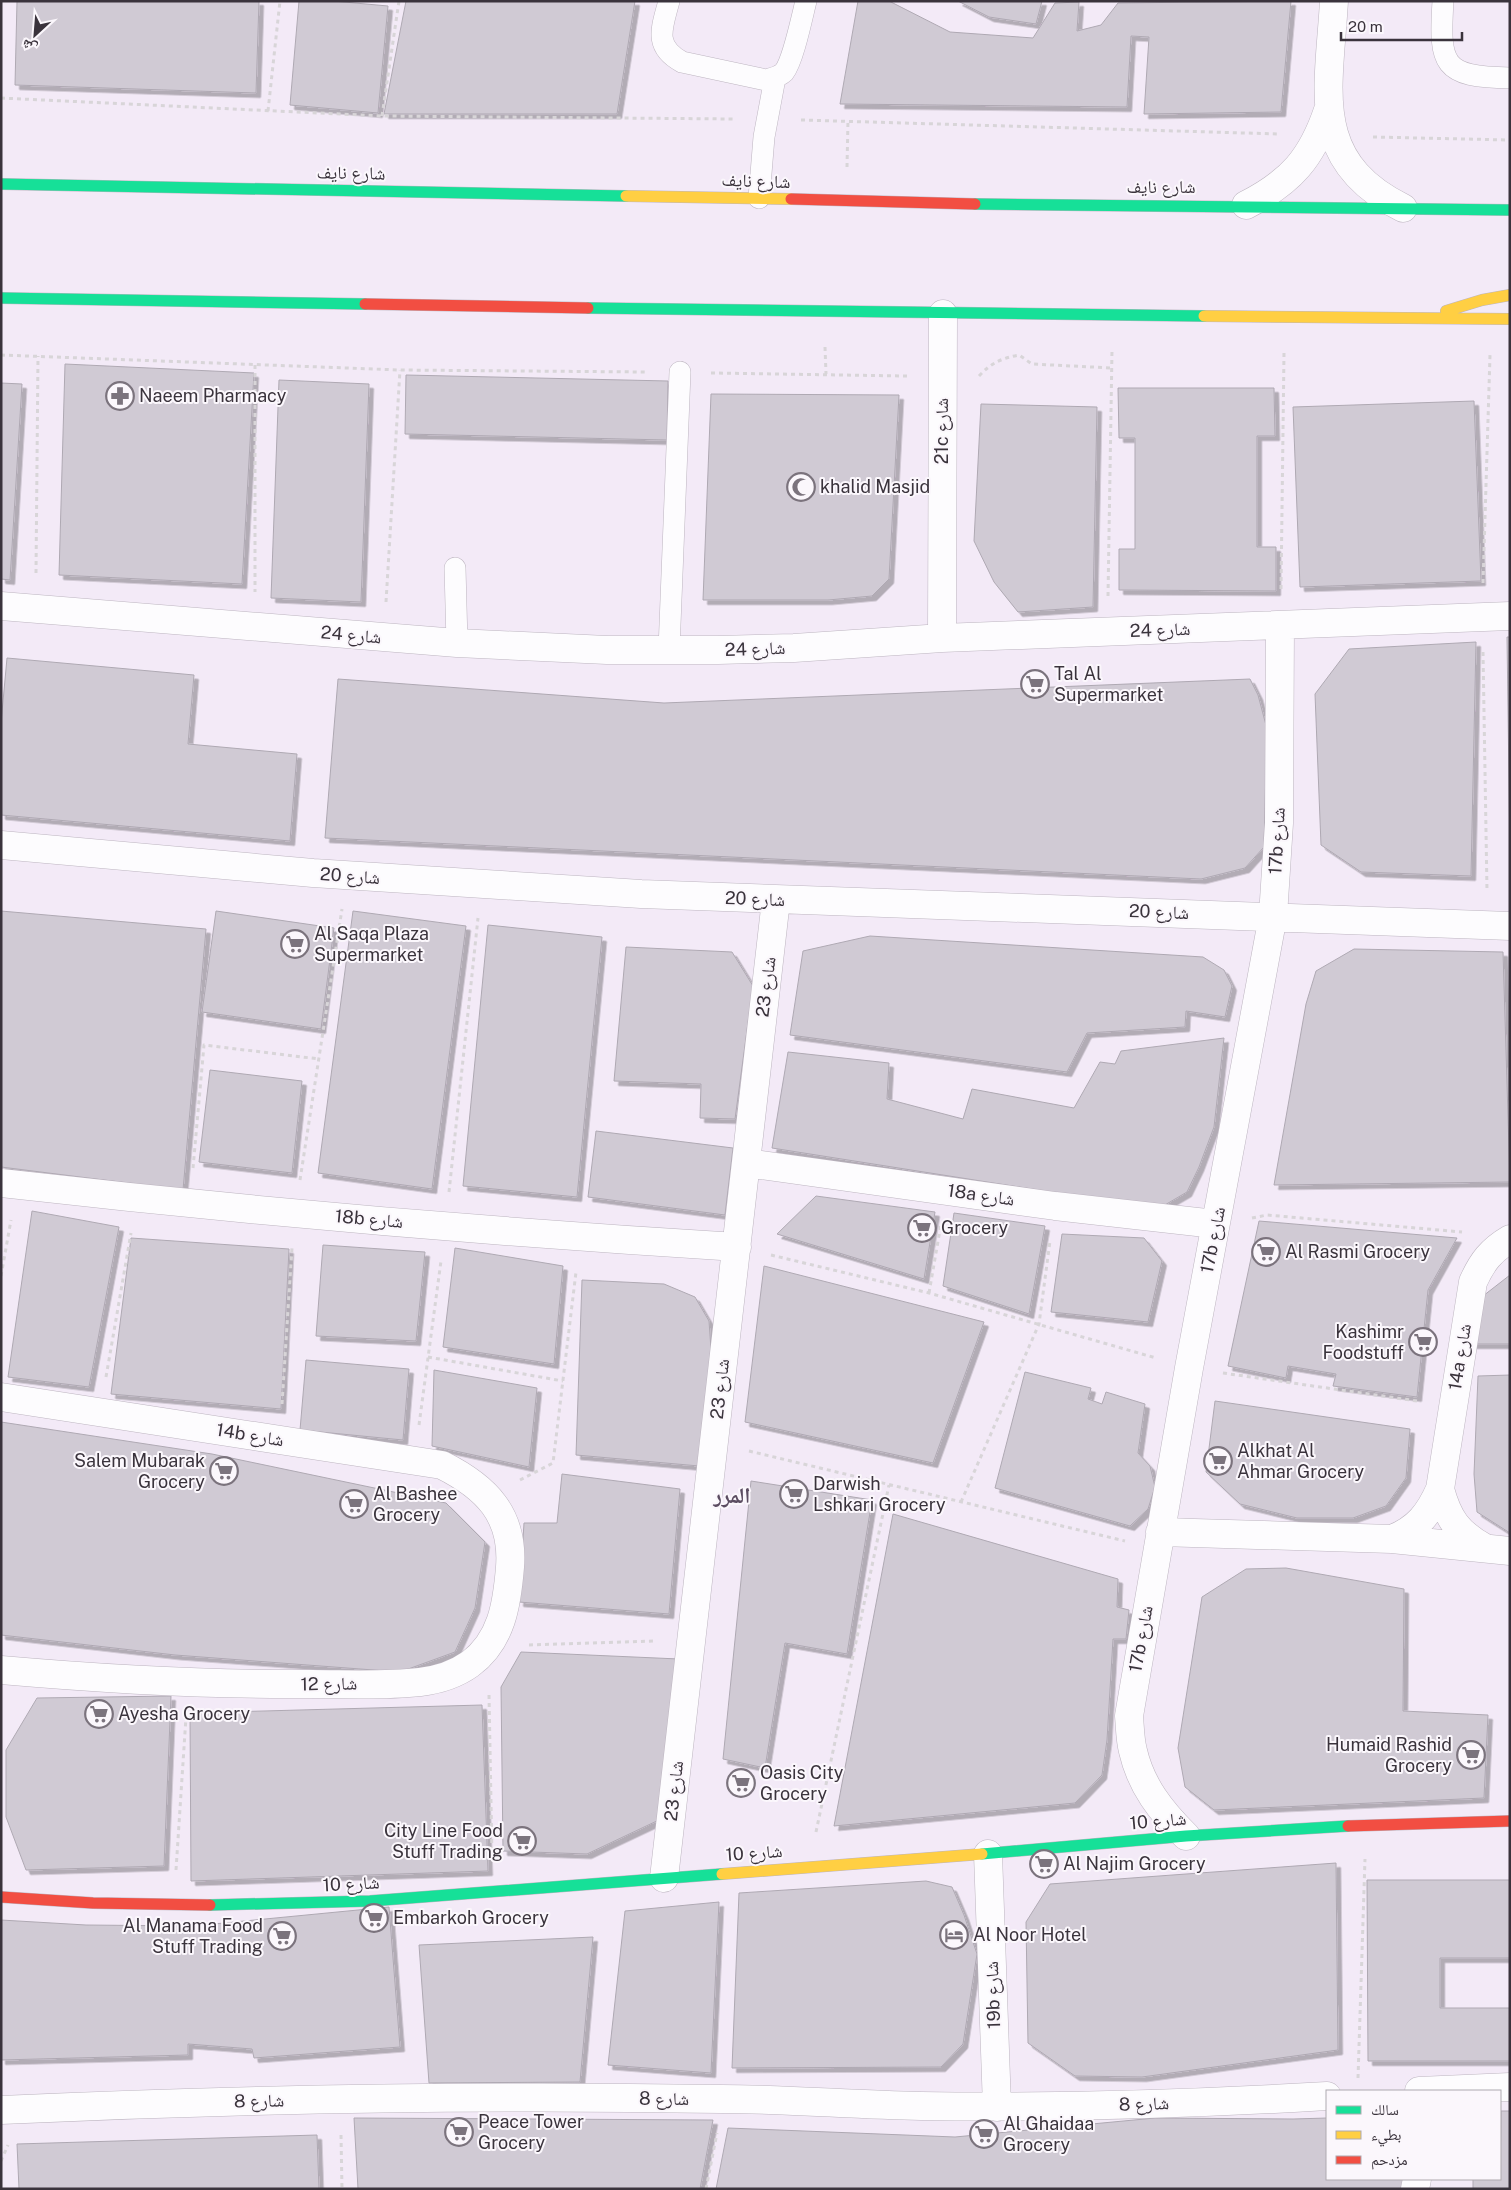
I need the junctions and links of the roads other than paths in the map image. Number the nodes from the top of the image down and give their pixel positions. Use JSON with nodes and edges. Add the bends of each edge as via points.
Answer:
{"nodes":[{"id":1,"x":669,"y":1,"type":"edge"},
{"id":2,"x":806,"y":1,"type":"edge"},
{"id":3,"x":1334,"y":1,"type":"edge"},
{"id":4,"x":1443,"y":1,"type":"edge"},
{"id":5,"x":776,"y":78,"type":"junction"},
{"id":6,"x":1510,"y":78,"type":"edge"},
{"id":7,"x":1328,"y":110,"type":"junction"},
{"id":8,"x":1,"y":184,"type":"edge"},
{"id":9,"x":759,"y":198,"type":"junction"},
{"id":10,"x":1246,"y":205,"type":"junction"},
{"id":11,"x":1403,"y":208,"type":"junction"},
{"id":12,"x":1510,"y":210,"type":"edge"},
{"id":13,"x":1510,"y":295,"type":"edge"},
{"id":14,"x":1,"y":298,"type":"edge"},
{"id":15,"x":943,"y":314,"type":"junction"},
{"id":16,"x":1426,"y":318,"type":"junction"},
{"id":17,"x":1510,"y":319,"type":"edge"},
{"id":18,"x":680,"y":372,"type":"road end"},
{"id":19,"x":455,"y":568,"type":"dead end"},
{"id":20,"x":1,"y":606,"type":"edge"},
{"id":21,"x":1510,"y":616,"type":"edge"},
{"id":22,"x":1280,"y":625,"type":"junction"},
{"id":23,"x":942,"y":638,"type":"junction"},
{"id":24,"x":458,"y":643,"type":"junction"},
{"id":25,"x":669,"y":650,"type":"junction"},
{"id":26,"x":1,"y":845,"type":"edge"},
{"id":27,"x":776,"y":900,"type":"junction"},
{"id":28,"x":1273,"y":916,"type":"junction"},
{"id":29,"x":1499,"y":925,"type":"edge"},
{"id":30,"x":746,"y":1163,"type":"junction"},
{"id":31,"x":9,"y":1184,"type":"edge"},
{"id":32,"x":1215,"y":1224,"type":"junction"},
{"id":33,"x":1510,"y":1239,"type":"edge"},
{"id":34,"x":736,"y":1247,"type":"junction"},
{"id":35,"x":1,"y":1397,"type":"edge"},
{"id":36,"x":1440,"y":1489,"type":"junction"},
{"id":37,"x":489,"y":1497,"type":"joint"},
{"id":38,"x":1392,"y":1539,"type":"junction"},
{"id":39,"x":1159,"y":1540,"type":"junction"},
{"id":40,"x":1497,"y":1549,"type":"edge"},
{"id":41,"x":1,"y":1670,"type":"edge"},
{"id":42,"x":1510,"y":1821,"type":"edge"},
{"id":43,"x":1186,"y":1836,"type":"junction"},
{"id":44,"x":988,"y":1854,"type":"junction"},
{"id":45,"x":664,"y":1878,"type":"junction"},
{"id":46,"x":1,"y":1897,"type":"edge"},
{"id":47,"x":1510,"y":2087,"type":"edge"},
{"id":48,"x":1448,"y":2090,"type":"edge"},
{"id":49,"x":1326,"y":2096,"type":"edge"},
{"id":50,"x":997,"y":2107,"type":"junction"},
{"id":51,"x":1,"y":2110,"type":"edge"}],
"edges":[{"from":1,"to":5,"type":"lane","via":[[661,36],[664,48],[672,56],[682,62],[757,79]]},
{"from":2,"to":5,"type":"lane","via":[[789,62]]},
{"from":3,"to":7,"type":"street"},
{"from":4,"to":6,"type":"lane","via":[[1442,48],[1447,60],[1469,76]]},
{"from":5,"to":9,"type":"lane","via":[[764,137]]},
{"from":7,"to":10,"type":"street","via":[[1320,135],[1290,177]]},
{"from":7,"to":11,"type":"street","via":[[1334,136],[1360,180],[1380,197]]},
{"from":8,"to":9,"type":"main road","name":"شارع نايف"},
{"from":9,"to":10,"type":"main road","name":"شارع نايف","via":[[846,202]]},
{"from":10,"to":11,"type":"main road","name":"شارع نايف"},
{"from":11,"to":12,"type":"main road","name":"شارع نايف"},
{"from":13,"to":16,"type":"main road","via":[[1482,300]]},
{"from":14,"to":15,"type":"main road"},
{"from":15,"to":16,"type":"main road"},
{"from":15,"to":23,"type":"street","name":"21c شارع"},
{"from":16,"to":17,"type":"main road"},
{"from":18,"to":25,"type":"lane"},
{"from":19,"to":24,"type":"lane"},
{"from":20,"to":24,"type":"street","name":"شارع 24"},
{"from":21,"to":22,"type":"street","name":"شارع 24"},
{"from":22,"to":23,"type":"street","name":"شارع 24"},
{"from":22,"to":28,"type":"street","name":"17b شارع","via":[[1279,824]]},
{"from":23,"to":25,"type":"street","name":"شارع 24","via":[[794,648]]},
{"from":24,"to":25,"type":"street","name":"شارع 24"},
{"from":26,"to":27,"type":"street","name":"شارع 20","via":[[348,876]]},
{"from":27,"to":28,"type":"street","name":"شارع 20"},
{"from":27,"to":30,"type":"street","name":"شارع 23"},
{"from":28,"to":29,"type":"street","name":"شارع 20"},
{"from":28,"to":32,"type":"street","name":"17b شارع"},
{"from":30,"to":32,"type":"street","name":"18a شارع","via":[[1055,1206]]},
{"from":30,"to":34,"type":"street","name":"شارع 23"},
{"from":31,"to":34,"type":"street","name":"18b شارع","via":[[295,1213]]},
{"from":32,"to":39,"type":"street","name":"17b شارع"},
{"from":33,"to":36,"type":"street","name":"14a شارع","via":[[1495,1248],[1482,1263],[1473,1282]]},
{"from":34,"to":45,"type":"street","name":"شارع 23"},
{"from":35,"to":37,"type":"street","name":"14b شارع","via":[[442,1465],[468,1478]]},
{"from":36,"to":38,"type":"street","name":"14a شارع","via":[[1422,1521]]},
{"from":36,"to":40,"type":"street","name":"14a شارع","via":[[1454,1524],[1468,1538]]},
{"from":37,"to":41,"type":"street","name":"شارع 12","via":[[504,1522],[511,1549],[506,1608],[500,1628],[488,1647],[469,1664],[446,1676],[421,1682],[189,1683]]},
{"from":38,"to":39,"type":"street","name":"14a شارع"},
{"from":38,"to":40,"type":"street","name":"14a شارع"},
{"from":39,"to":43,"type":"street","name":"17b شارع","via":[[1131,1699],[1132,1750],[1143,1783],[1162,1812]]},
{"from":42,"to":43,"type":"main road","name":"شارع 10","via":[[1366,1825]]},
{"from":43,"to":44,"type":"main road","name":"شارع 10"},
{"from":44,"to":45,"type":"main road","name":"شارع 10"},
{"from":44,"to":50,"type":"street","name":"19b شارع"},
{"from":45,"to":46,"type":"main road","name":"شارع 10","via":[[271,1906],[75,1903]]},
{"from":47,"to":48,"type":"street"},
{"from":49,"to":50,"type":"street","name":"شارع 8"},
{"from":50,"to":51,"type":"street","name":"شارع 8","via":[[724,2098],[340,2099]]}]}
